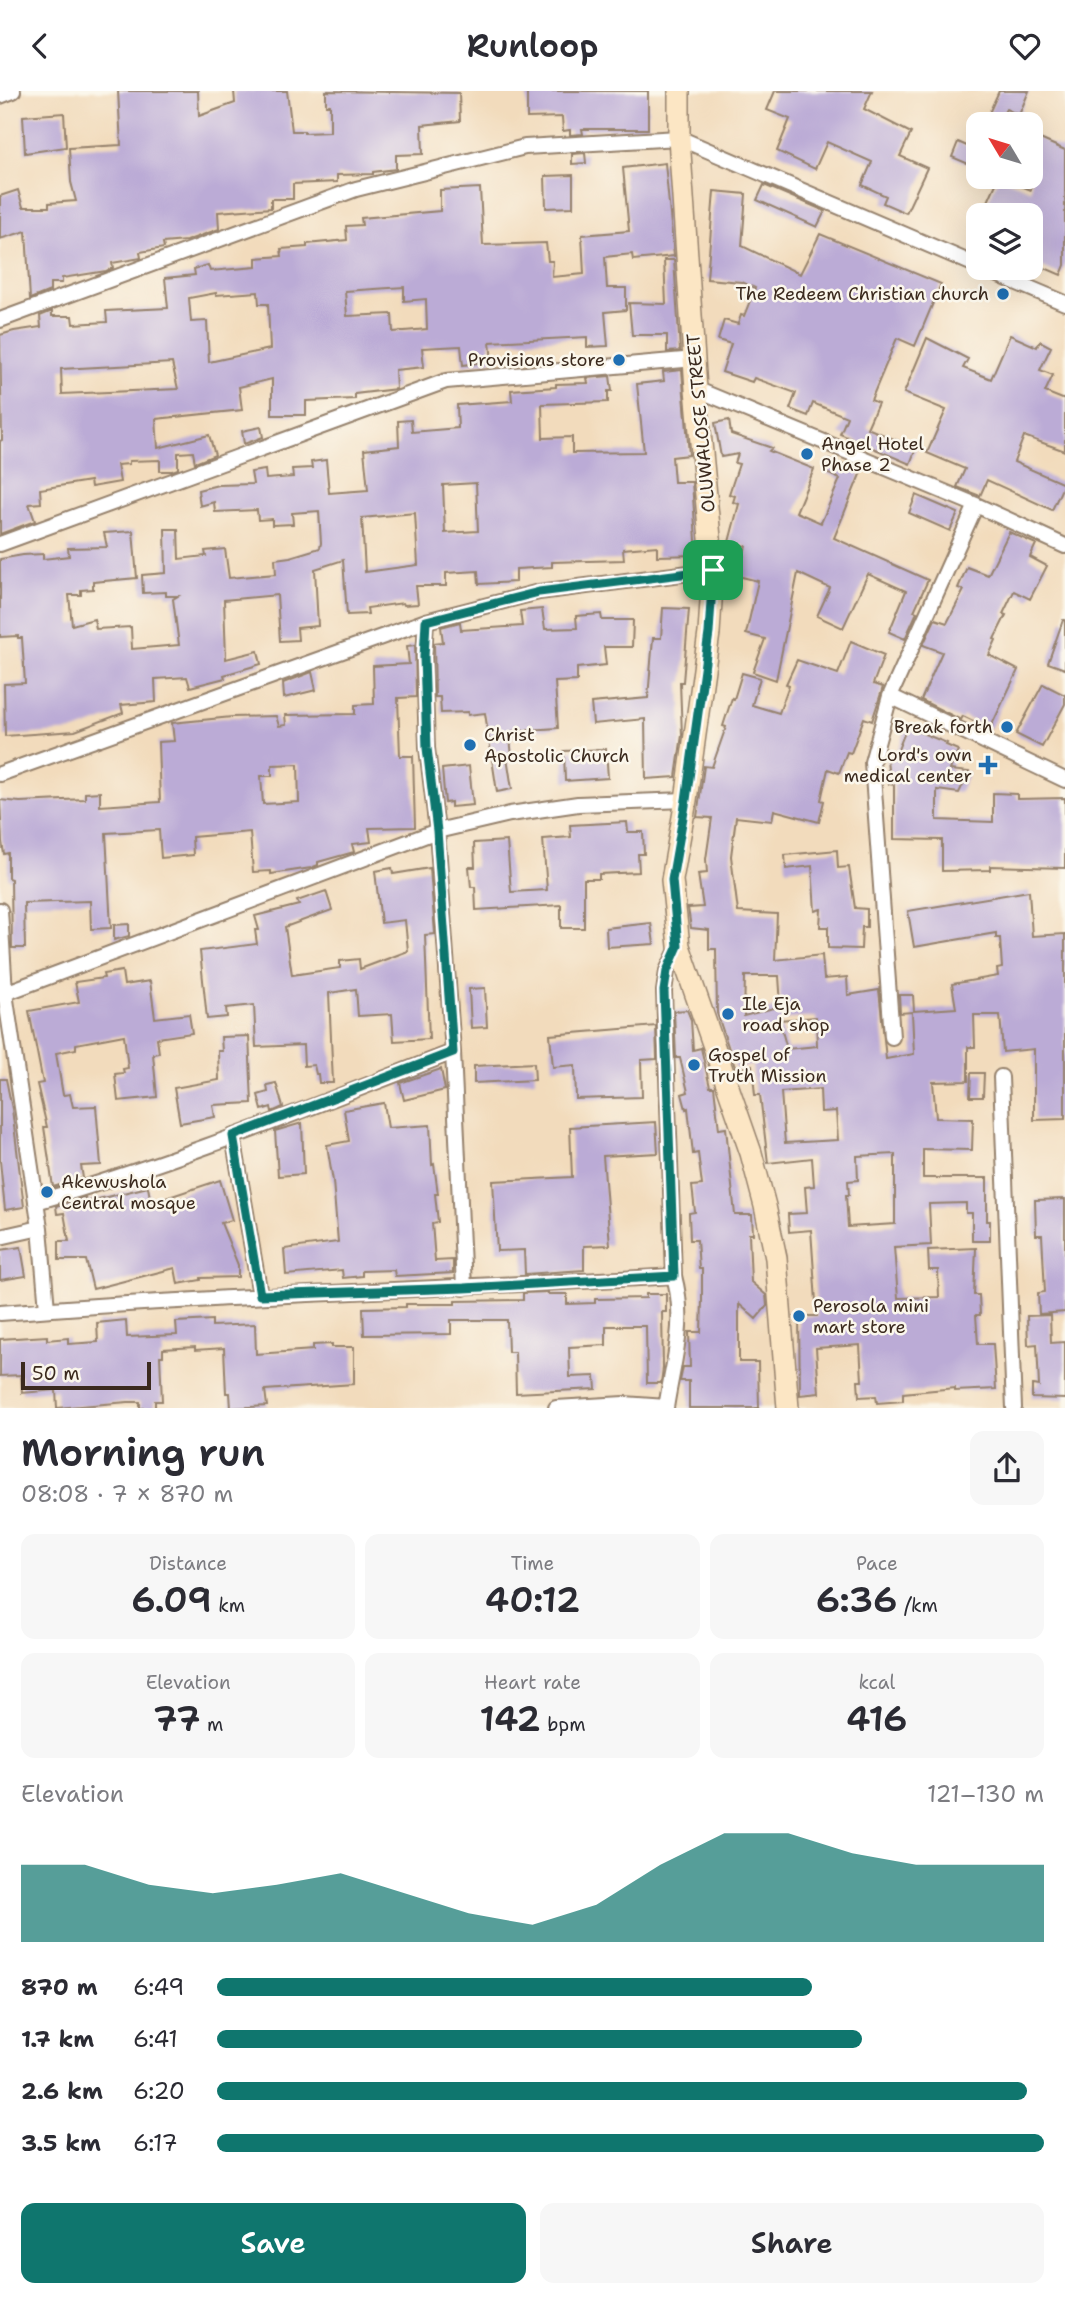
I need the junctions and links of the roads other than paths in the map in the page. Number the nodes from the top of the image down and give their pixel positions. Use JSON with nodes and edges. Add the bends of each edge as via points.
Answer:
{"nodes":[{"id":1,"x":13,"y":91,"type":"edge"},
{"id":2,"x":679,"y":91,"type":"edge"},
{"id":3,"x":0,"y":96,"type":"edge"},
{"id":4,"x":678,"y":138,"type":"junction"},
{"id":5,"x":966,"y":261,"type":"edge"},
{"id":6,"x":1011,"y":280,"type":"edge"},
{"id":7,"x":1065,"y":303,"type":"edge"},
{"id":8,"x":0,"y":320,"type":"edge"},
{"id":9,"x":695,"y":359,"type":"junction"},
{"id":10,"x":696,"y":390,"type":"junction"},
{"id":11,"x":975,"y":505,"type":"junction"},
{"id":12,"x":0,"y":544,"type":"edge"},
{"id":13,"x":1065,"y":546,"type":"edge"},
{"id":14,"x":713,"y":570,"type":"junction"},
{"id":15,"x":426,"y":621,"type":"junction"},
{"id":16,"x":890,"y":696,"type":"junction"},
{"id":17,"x":0,"y":774,"type":"edge"},
{"id":18,"x":1065,"y":780,"type":"edge"},
{"id":19,"x":686,"y":800,"type":"junction"},
{"id":20,"x":437,"y":831,"type":"junction"},
{"id":21,"x":0,"y":910,"type":"edge"},
{"id":22,"x":678,"y":946,"type":"junction"},
{"id":23,"x":2,"y":994,"type":"edge"},
{"id":24,"x":892,"y":1037,"type":"dead end"},
{"id":25,"x":453,"y":1052,"type":"junction"},
{"id":26,"x":1001,"y":1077,"type":"dead end"},
{"id":27,"x":233,"y":1136,"type":"junction"},
{"id":28,"x":36,"y":1202,"type":"junction"},
{"id":29,"x":40,"y":1228,"type":"junction"},
{"id":30,"x":0,"y":1237,"type":"edge"},
{"id":31,"x":674,"y":1276,"type":"junction"},
{"id":32,"x":464,"y":1288,"type":"junction"},
{"id":33,"x":260,"y":1295,"type":"junction"},
{"id":34,"x":47,"y":1309,"type":"junction"},
{"id":35,"x":0,"y":1313,"type":"edge"},
{"id":36,"x":556,"y":1408,"type":"edge"},
{"id":37,"x":666,"y":1408,"type":"edge"},
{"id":38,"x":788,"y":1408,"type":"edge"},
{"id":39,"x":1014,"y":1408,"type":"edge"}],
"edges":[{"from":1,"to":3,"type":"street"},
{"from":2,"to":4,"type":"street","name":"OLUWALOSE STREET"},
{"from":4,"to":5,"type":"street"},
{"from":4,"to":8,"type":"street","via":[[525,147],[356,189]]},
{"from":4,"to":9,"type":"street","name":"OLUWALOSE STREET"},
{"from":6,"to":7,"type":"street"},
{"from":9,"to":10,"type":"street","name":"OLUWALOSE STREET"},
{"from":9,"to":12,"type":"street","via":[[446,381]]},
{"from":10,"to":11,"type":"street"},
{"from":10,"to":14,"type":"street","name":"OLUWALOSE STREET"},
{"from":11,"to":13,"type":"street"},
{"from":11,"to":16,"type":"street"},
{"from":14,"to":15,"type":"street","via":[[539,592]]},
{"from":14,"to":19,"type":"street","name":"OLUWALOSE STREET"},
{"from":15,"to":17,"type":"street"},
{"from":15,"to":20,"type":"street","via":[[427,748]]},
{"from":16,"to":18,"type":"street"},
{"from":16,"to":24,"type":"street","via":[[872,762]]},
{"from":19,"to":20,"type":"street","via":[[578,804]]},
{"from":19,"to":22,"type":"street","name":"OLUWALOSE STREET","via":[[672,880]]},
{"from":20,"to":23,"type":"street"},
{"from":20,"to":25,"type":"street"},
{"from":21,"to":23,"type":"street"},
{"from":22,"to":31,"type":"street","via":[[664,991]]},
{"from":22,"to":38,"type":"street","name":"OLUWALOSE STREET","via":[[751,1153],[765,1206],[776,1258]]},
{"from":23,"to":28,"type":"street"},
{"from":25,"to":27,"type":"street"},
{"from":25,"to":32,"type":"street"},
{"from":26,"to":39,"type":"street"},
{"from":27,"to":28,"type":"street"},
{"from":27,"to":33,"type":"street"},
{"from":28,"to":29,"type":"street"},
{"from":29,"to":30,"type":"street"},
{"from":29,"to":34,"type":"street"},
{"from":31,"to":32,"type":"street"},
{"from":31,"to":37,"type":"street","via":[[680,1327]]},
{"from":32,"to":33,"type":"street"},
{"from":33,"to":34,"type":"street"},
{"from":34,"to":35,"type":"street"},
{"from":36,"to":37,"type":"street","via":[[624,1404]]}]}
